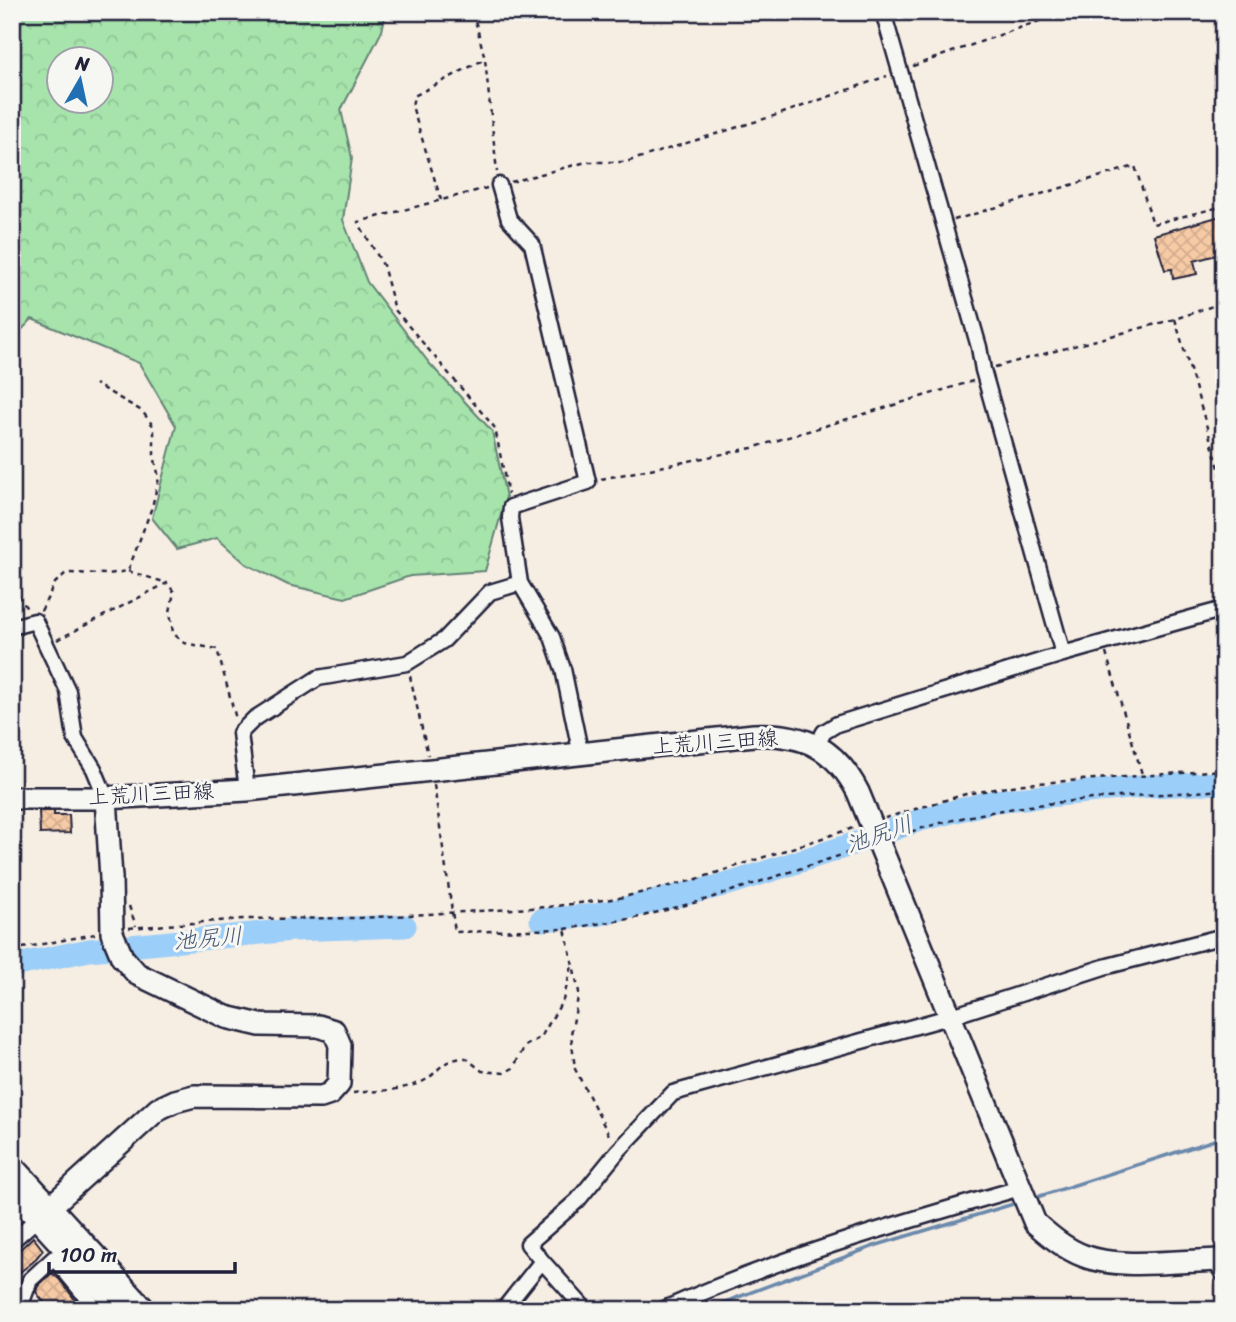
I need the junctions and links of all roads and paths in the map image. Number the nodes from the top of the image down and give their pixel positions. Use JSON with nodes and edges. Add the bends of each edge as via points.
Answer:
{"nodes":[{"id":1,"x":473,"y":12,"type":"edge"},
{"id":2,"x":883,"y":12,"type":"edge"},
{"id":3,"x":1064,"y":12,"type":"edge"},
{"id":4,"x":485,"y":60,"type":"junction"},
{"id":5,"x":900,"y":71,"type":"junction"},
{"id":6,"x":499,"y":185,"type":"junction"},
{"id":7,"x":441,"y":200,"type":"junction"},
{"id":8,"x":1224,"y":206,"type":"edge"},
{"id":9,"x":943,"y":223,"type":"junction"},
{"id":10,"x":1224,"y":302,"type":"edge"},
{"id":11,"x":1175,"y":319,"type":"junction"},
{"id":12,"x":983,"y":370,"type":"junction"},
{"id":13,"x":95,"y":384,"type":"dead end"},
{"id":14,"x":587,"y":482,"type":"junction"},
{"id":15,"x":1224,"y":485,"type":"edge"},
{"id":16,"x":511,"y":507,"type":"junction"},
{"id":17,"x":128,"y":571,"type":"junction"},
{"id":18,"x":167,"y":583,"type":"junction"},
{"id":19,"x":520,"y":583,"type":"junction"},
{"id":20,"x":12,"y":587,"type":"edge"},
{"id":21,"x":1224,"y":609,"type":"edge"},
{"id":22,"x":35,"y":621,"type":"junction"},
{"id":23,"x":12,"y":627,"type":"edge"},
{"id":24,"x":1103,"y":643,"type":"junction"},
{"id":25,"x":48,"y":645,"type":"junction"},
{"id":26,"x":1063,"y":654,"type":"junction"},
{"id":27,"x":407,"y":663,"type":"junction"},
{"id":28,"x":240,"y":733,"type":"junction"},
{"id":29,"x":817,"y":746,"type":"junction"},
{"id":30,"x":580,"y":755,"type":"junction"},
{"id":31,"x":432,"y":769,"type":"junction"},
{"id":32,"x":1224,"y":769,"type":"edge"},
{"id":33,"x":1142,"y":774,"type":"junction"},
{"id":34,"x":247,"y":790,"type":"junction"},
{"id":35,"x":106,"y":798,"type":"junction"},
{"id":36,"x":12,"y":799,"type":"edge"},
{"id":37,"x":869,"y":822,"type":"junction"},
{"id":38,"x":451,"y":913,"type":"junction"},
{"id":39,"x":124,"y":929,"type":"dead end"},
{"id":40,"x":99,"y":933,"type":"dead end"},
{"id":41,"x":1224,"y":936,"type":"edge"},
{"id":42,"x":12,"y":950,"type":"edge"},
{"id":43,"x":573,"y":963,"type":"junction"},
{"id":44,"x":949,"y":1017,"type":"junction"},
{"id":45,"x":330,"y":1094,"type":"junction"},
{"id":46,"x":618,"y":1152,"type":"junction"},
{"id":47,"x":12,"y":1165,"type":"edge"},
{"id":48,"x":12,"y":1191,"type":"edge"},
{"id":49,"x":1024,"y":1198,"type":"junction"},
{"id":50,"x":44,"y":1213,"type":"junction"},
{"id":51,"x":12,"y":1241,"type":"edge"},
{"id":52,"x":542,"y":1261,"type":"junction"},
{"id":53,"x":1221,"y":1265,"type":"edge"},
{"id":54,"x":19,"y":1310,"type":"edge"},
{"id":55,"x":97,"y":1310,"type":"edge"},
{"id":56,"x":121,"y":1310,"type":"edge"},
{"id":57,"x":145,"y":1310,"type":"edge"},
{"id":58,"x":503,"y":1310,"type":"edge"},
{"id":59,"x":586,"y":1310,"type":"edge"},
{"id":60,"x":662,"y":1310,"type":"edge"}],
"edges":[{"from":1,"to":4,"type":"path"},
{"from":2,"to":5,"type":"street"},
{"from":3,"to":5,"type":"path"},
{"from":4,"to":6,"type":"path"},
{"from":4,"to":7,"type":"path","via":[[414,96],[412,106]]},
{"from":5,"to":6,"type":"path","via":[[626,162],[586,162]]},
{"from":5,"to":9,"type":"street"},
{"from":6,"to":7,"type":"path"},
{"from":6,"to":14,"type":"street","via":[[509,219],[532,244]]},
{"from":7,"to":16,"type":"path","via":[[358,222],[383,265],[395,310],[495,428]]},
{"from":8,"to":9,"type":"path","via":[[1153,224],[1135,166]]},
{"from":9,"to":12,"type":"street"},
{"from":10,"to":11,"type":"path"},
{"from":11,"to":12,"type":"path"},
{"from":11,"to":15,"type":"path"},
{"from":12,"to":14,"type":"path","via":[[971,383],[751,448]]},
{"from":12,"to":26,"type":"street"},
{"from":13,"to":17,"type":"path","via":[[142,411],[154,427],[159,478]]},
{"from":14,"to":16,"type":"street"},
{"from":16,"to":19,"type":"street"},
{"from":17,"to":18,"type":"path"},
{"from":17,"to":22,"type":"path","via":[[66,573],[55,583]]},
{"from":18,"to":25,"type":"path"},
{"from":18,"to":28,"type":"path","via":[[174,592],[170,612],[173,633],[184,643],[217,649]]},
{"from":19,"to":27,"type":"street","via":[[490,592],[444,640]]},
{"from":19,"to":30,"type":"street","via":[[552,637]]},
{"from":20,"to":22,"type":"path"},
{"from":21,"to":24,"type":"street"},
{"from":22,"to":23,"type":"street"},
{"from":22,"to":25,"type":"street"},
{"from":24,"to":26,"type":"street"},
{"from":24,"to":33,"type":"path"},
{"from":25,"to":35,"type":"street","via":[[68,691],[75,738]]},
{"from":26,"to":29,"type":"street","via":[[837,724],[824,732]]},
{"from":27,"to":28,"type":"street","via":[[318,678]]},
{"from":27,"to":31,"type":"path"},
{"from":28,"to":34,"type":"street"},
{"from":29,"to":30,"type":"main road","name":"上荒川三田線","via":[[765,734]]},
{"from":29,"to":37,"type":"main road","name":"上荒川三田線","via":[[835,758],[849,776]]},
{"from":30,"to":31,"type":"main road","name":"上荒川三田線"},
{"from":31,"to":34,"type":"main road","name":"上荒川三田線"},
{"from":31,"to":38,"type":"path"},
{"from":32,"to":33,"type":"path"},
{"from":33,"to":37,"type":"path","via":[[966,794]]},
{"from":34,"to":35,"type":"main road","name":"上荒川三田線"},
{"from":35,"to":36,"type":"main road","name":"上荒川三田線"},
{"from":35,"to":45,"type":"main road","bridge":true,"via":[[113,933],[122,957],[137,974],[226,1017],[260,1025],[318,1026],[334,1031],[340,1045],[339,1084]]},
{"from":37,"to":38,"type":"path","via":[[694,880],[619,898]]},
{"from":37,"to":44,"type":"main road","name":"上荒川三田線"},
{"from":38,"to":39,"type":"path","via":[[243,919]]},
{"from":38,"to":43,"type":"path","via":[[455,932],[565,929]]},
{"from":40,"to":42,"type":"path"},
{"from":41,"to":44,"type":"street","via":[[1104,967]]},
{"from":43,"to":45,"type":"path","via":[[563,1000],[541,1037],[526,1046],[513,1068],[504,1073],[482,1071],[466,1058],[452,1058],[422,1083],[385,1091]]},
{"from":43,"to":46,"type":"path","via":[[579,992],[571,1034],[575,1069]]},
{"from":44,"to":46,"type":"street","via":[[673,1093]]},
{"from":44,"to":49,"type":"main road","name":"上荒川三田線"},
{"from":45,"to":50,"type":"main road","via":[[194,1096],[175,1101],[158,1109]]},
{"from":46,"to":52,"type":"street","via":[[578,1200],[528,1244]]},
{"from":47,"to":50,"type":"main road"},
{"from":48,"to":50,"type":"main road"},
{"from":49,"to":53,"type":"main road","name":"上荒川三田線","via":[[1035,1223],[1086,1257],[1123,1263]]},
{"from":49,"to":60,"type":"street","via":[[907,1220],[730,1280]]},
{"from":50,"to":51,"type":"street"},
{"from":50,"to":56,"type":"main road"},
{"from":50,"to":57,"type":"main road"},
{"from":52,"to":58,"type":"street"},
{"from":52,"to":59,"type":"street"},
{"from":54,"to":55,"type":"street","via":[[30,1280],[54,1258]]}]}
